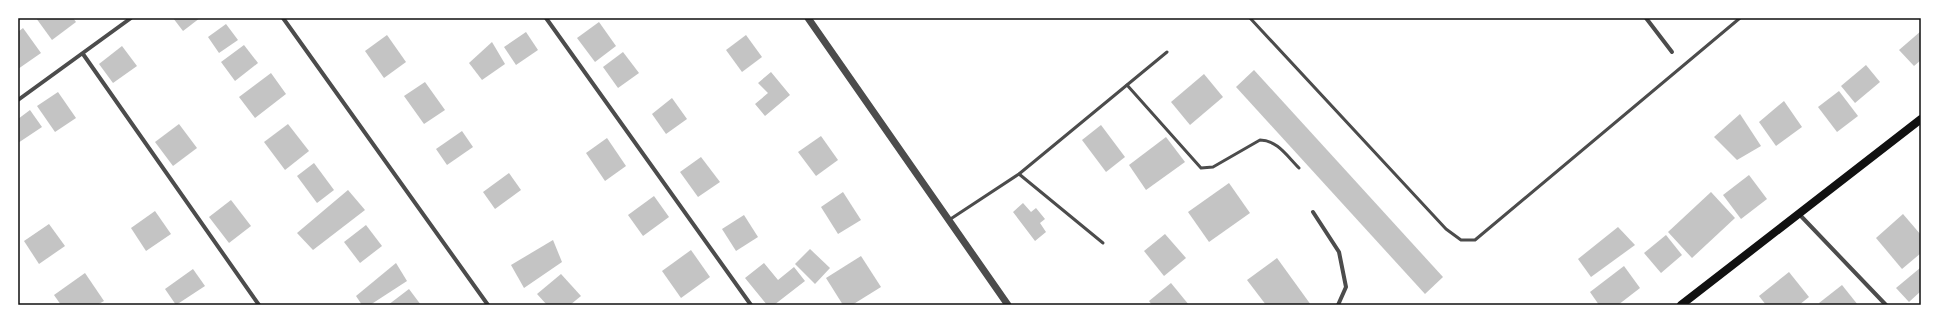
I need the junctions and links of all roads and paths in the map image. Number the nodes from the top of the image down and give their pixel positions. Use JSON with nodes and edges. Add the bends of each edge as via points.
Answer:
{"nodes":[{"id":1,"x":131,"y":18,"type":"edge"},
{"id":2,"x":283,"y":18,"type":"edge"},
{"id":3,"x":546,"y":18,"type":"edge"},
{"id":4,"x":808,"y":18,"type":"edge"},
{"id":5,"x":1250,"y":18,"type":"edge"},
{"id":6,"x":1646,"y":18,"type":"edge"},
{"id":7,"x":1740,"y":18,"type":"edge"},
{"id":8,"x":1167,"y":52,"type":"dead end"},
{"id":9,"x":1672,"y":52,"type":"dead end"},
{"id":10,"x":83,"y":54,"type":"junction"},
{"id":11,"x":1127,"y":85,"type":"junction"},
{"id":12,"x":18,"y":100,"type":"edge"},
{"id":13,"x":1921,"y":119,"type":"edge"},
{"id":14,"x":1299,"y":168,"type":"dead end"},
{"id":15,"x":1019,"y":174,"type":"junction"},
{"id":16,"x":1313,"y":212,"type":"dead end"},
{"id":17,"x":1799,"y":214,"type":"junction"},
{"id":18,"x":949,"y":220,"type":"junction"},
{"id":19,"x":1103,"y":243,"type":"dead end"},
{"id":20,"x":259,"y":305,"type":"edge"},
{"id":21,"x":488,"y":305,"type":"edge"},
{"id":22,"x":751,"y":305,"type":"edge"},
{"id":23,"x":1008,"y":305,"type":"edge"},
{"id":24,"x":1338,"y":305,"type":"edge"},
{"id":25,"x":1681,"y":305,"type":"edge"},
{"id":26,"x":1886,"y":305,"type":"edge"}],
"edges":[{"from":1,"to":10,"type":"street"},
{"from":2,"to":21,"type":"street"},
{"from":3,"to":22,"type":"street"},
{"from":4,"to":18,"type":"street"},
{"from":5,"to":7,"type":"lane","via":[[1446,229],[1461,240],[1475,240]]},
{"from":6,"to":9,"type":"street"},
{"from":8,"to":11,"type":"lane"},
{"from":10,"to":12,"type":"street"},
{"from":10,"to":20,"type":"street"},
{"from":11,"to":14,"type":"lane","via":[[1201,168],[1213,167],[1260,140],[1268,140],[1276,145]]},
{"from":11,"to":15,"type":"lane"},
{"from":13,"to":17,"type":"main road"},
{"from":15,"to":18,"type":"lane"},
{"from":15,"to":19,"type":"lane"},
{"from":16,"to":24,"type":"street","via":[[1339,252],[1346,287]]},
{"from":17,"to":25,"type":"main road"},
{"from":17,"to":26,"type":"street"},
{"from":18,"to":23,"type":"street"}]}
